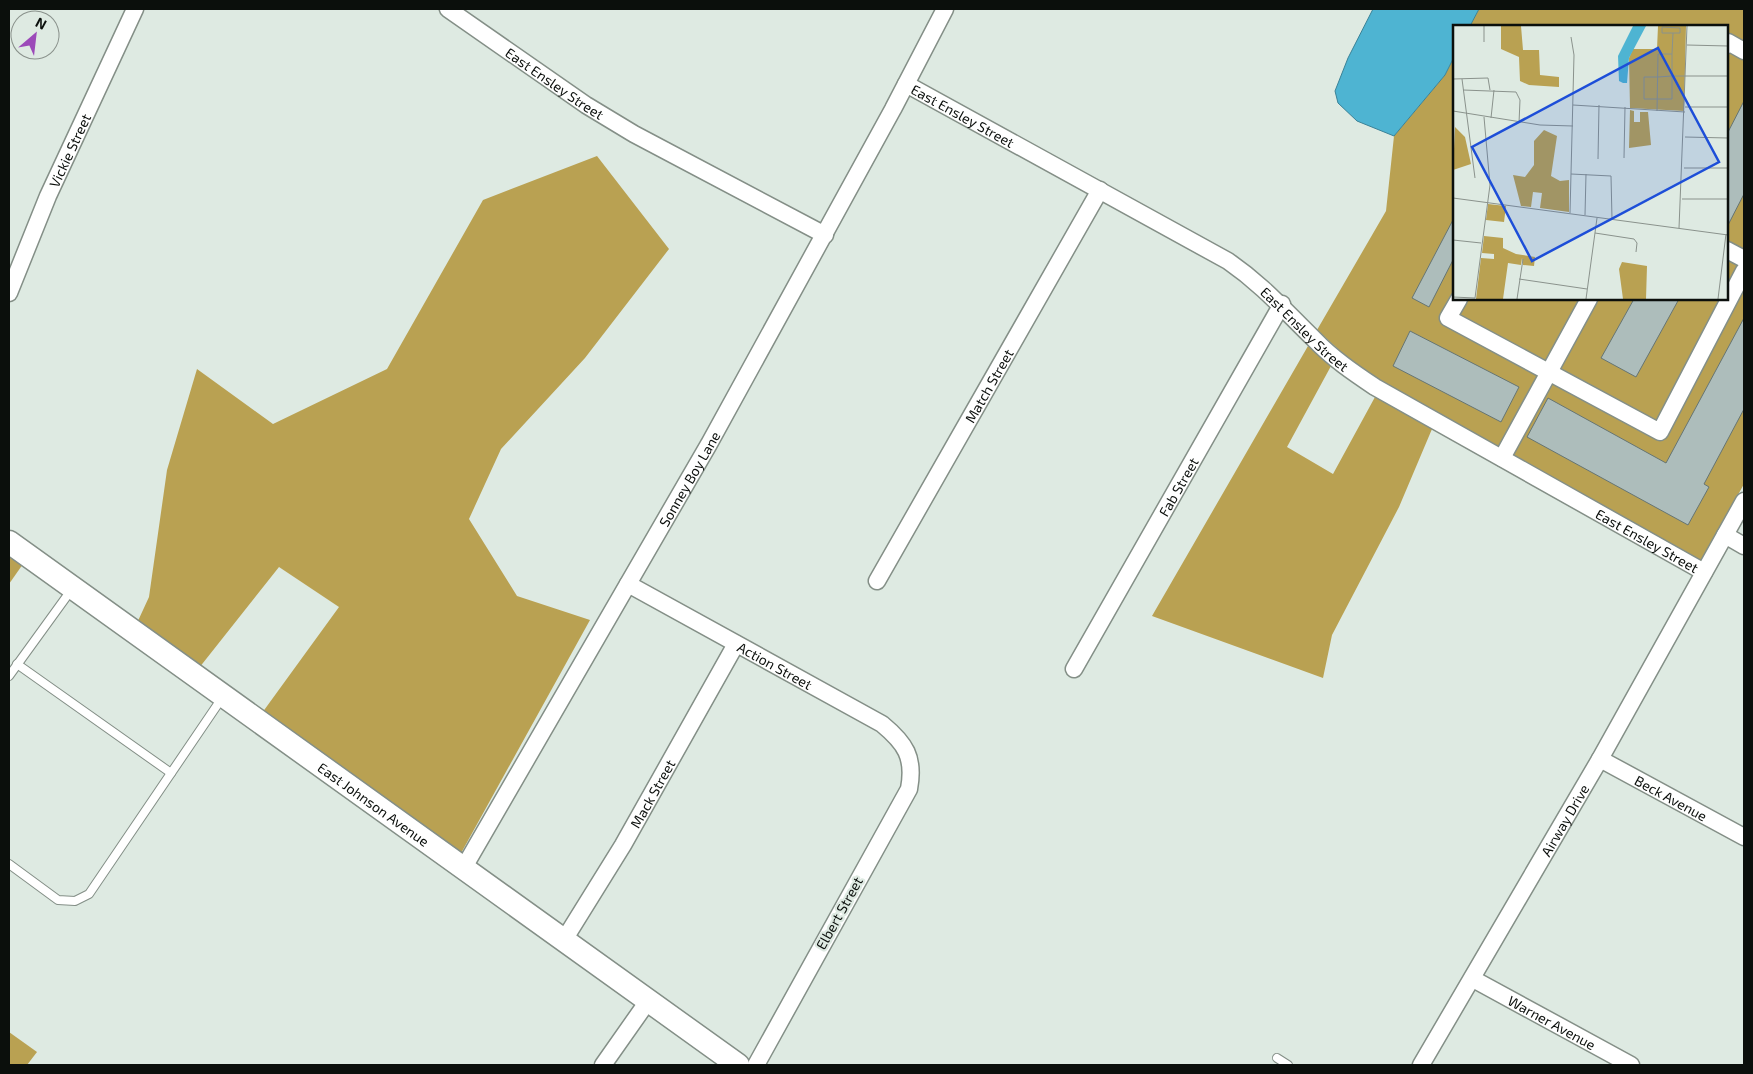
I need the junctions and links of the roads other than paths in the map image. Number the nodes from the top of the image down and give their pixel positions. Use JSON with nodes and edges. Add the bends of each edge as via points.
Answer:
{"nodes":[{"id":1,"x":135,"y":9,"type":"edge"},
{"id":2,"x":448,"y":9,"type":"edge"},
{"id":3,"x":945,"y":9,"type":"edge"},
{"id":4,"x":1728,"y":42,"type":"edge"},
{"id":5,"x":1744,"y":51,"type":"edge"},
{"id":6,"x":906,"y":84,"type":"junction"},
{"id":7,"x":1100,"y":190,"type":"junction"},
{"id":8,"x":825,"y":235,"type":"junction"},
{"id":9,"x":1728,"y":251,"type":"edge"},
{"id":10,"x":1744,"y":259,"type":"edge"},
{"id":11,"x":1744,"y":271,"type":"edge"},
{"id":12,"x":9,"y":293,"type":"edge"},
{"id":13,"x":1458,"y":300,"type":"edge"},
{"id":14,"x":1588,"y":300,"type":"edge"},
{"id":15,"x":1282,"y":304,"type":"junction"},
{"id":16,"x":1549,"y":372,"type":"junction"},
{"id":17,"x":1502,"y":458,"type":"junction"},
{"id":18,"x":1744,"y":500,"type":"edge"},
{"id":19,"x":1725,"y":535,"type":"junction"},
{"id":20,"x":9,"y":542,"type":"edge"},
{"id":21,"x":1744,"y":546,"type":"edge"},
{"id":22,"x":1704,"y":572,"type":"junction"},
{"id":23,"x":877,"y":581,"type":"dead end"},
{"id":24,"x":628,"y":584,"type":"junction"},
{"id":25,"x":73,"y":588,"type":"junction"},
{"id":26,"x":736,"y":644,"type":"junction"},
{"id":27,"x":17,"y":664,"type":"junction"},
{"id":28,"x":1074,"y":669,"type":"dead end"},
{"id":29,"x":9,"y":676,"type":"edge"},
{"id":30,"x":223,"y":696,"type":"junction"},
{"id":31,"x":910,"y":759,"type":"joint"},
{"id":32,"x":1600,"y":759,"type":"junction"},
{"id":33,"x":171,"y":773,"type":"junction"},
{"id":34,"x":1744,"y":837,"type":"edge"},
{"id":35,"x":9,"y":864,"type":"edge"},
{"id":36,"x":463,"y":869,"type":"junction"},
{"id":37,"x":564,"y":940,"type":"junction"},
{"id":38,"x":1473,"y":979,"type":"junction"},
{"id":39,"x":648,"y":1001,"type":"junction"},
{"id":40,"x":1276,"y":1058,"type":"dead end"},
{"id":41,"x":603,"y":1065,"type":"edge"},
{"id":42,"x":738,"y":1065,"type":"edge"},
{"id":43,"x":756,"y":1065,"type":"edge"},
{"id":44,"x":1288,"y":1065,"type":"edge"},
{"id":45,"x":1421,"y":1065,"type":"edge"},
{"id":46,"x":1631,"y":1065,"type":"edge"}],
"edges":[{"from":1,"to":12,"type":"street","name":"Vickie Street","via":[[48,196]]},
{"from":2,"to":8,"type":"street","name":"East Ensley Street","via":[[586,105],[634,134]]},
{"from":3,"to":6,"type":"street","name":"Sonney Boy Lane"},
{"from":4,"to":5,"type":"street"},
{"from":6,"to":7,"type":"street","name":"East Ensley Street"},
{"from":6,"to":8,"type":"street","name":"Sonney Boy Lane"},
{"from":7,"to":15,"type":"street","name":"East Ensley Street","via":[[1228,261]]},
{"from":7,"to":23,"type":"street","name":"Match Street"},
{"from":8,"to":24,"type":"street","name":"Sonney Boy Lane"},
{"from":9,"to":10,"type":"street"},
{"from":11,"to":16,"type":"street","via":[[1660,432]]},
{"from":13,"to":16,"type":"street","via":[[1448,318]]},
{"from":14,"to":16,"type":"street"},
{"from":15,"to":17,"type":"street","name":"East Ensley Street","via":[[1314,340],[1344,366],[1375,387]]},
{"from":15,"to":28,"type":"street","name":"Fab Street"},
{"from":16,"to":17,"type":"street"},
{"from":17,"to":22,"type":"street","name":"East Ensley Street"},
{"from":18,"to":19,"type":"street"},
{"from":19,"to":21,"type":"street"},
{"from":19,"to":22,"type":"street","name":"Airway Drive"},
{"from":20,"to":25,"type":"main road","name":"East Johnson Avenue"},
{"from":22,"to":32,"type":"street","name":"Airway Drive"},
{"from":24,"to":26,"type":"street","name":"Action Street"},
{"from":24,"to":36,"type":"street","name":"Sonney Boy Lane"},
{"from":25,"to":27,"type":"lane"},
{"from":25,"to":30,"type":"main road","name":"East Johnson Avenue"},
{"from":26,"to":31,"type":"street","name":"Action Street","via":[[882,724],[898,738]]},
{"from":26,"to":37,"type":"street","name":"Mack Street","via":[[623,845]]},
{"from":27,"to":29,"type":"lane"},
{"from":27,"to":33,"type":"lane"},
{"from":30,"to":33,"type":"lane"},
{"from":30,"to":36,"type":"main road","name":"East Johnson Avenue"},
{"from":31,"to":43,"type":"street","name":"Elbert Street","via":[[909,789]]},
{"from":32,"to":34,"type":"street","name":"Beck Avenue"},
{"from":32,"to":38,"type":"street","name":"Airway Drive"},
{"from":33,"to":35,"type":"lane","via":[[90,894],[75,901],[58,900]]},
{"from":36,"to":37,"type":"main road","name":"East Johnson Avenue"},
{"from":37,"to":39,"type":"main road","name":"East Johnson Avenue"},
{"from":38,"to":45,"type":"street","name":"Airway Drive"},
{"from":38,"to":46,"type":"street","name":"Warner Avenue"},
{"from":39,"to":41,"type":"street"},
{"from":39,"to":42,"type":"main road","name":"East Johnson Avenue"},
{"from":40,"to":44,"type":"lane"}]}
